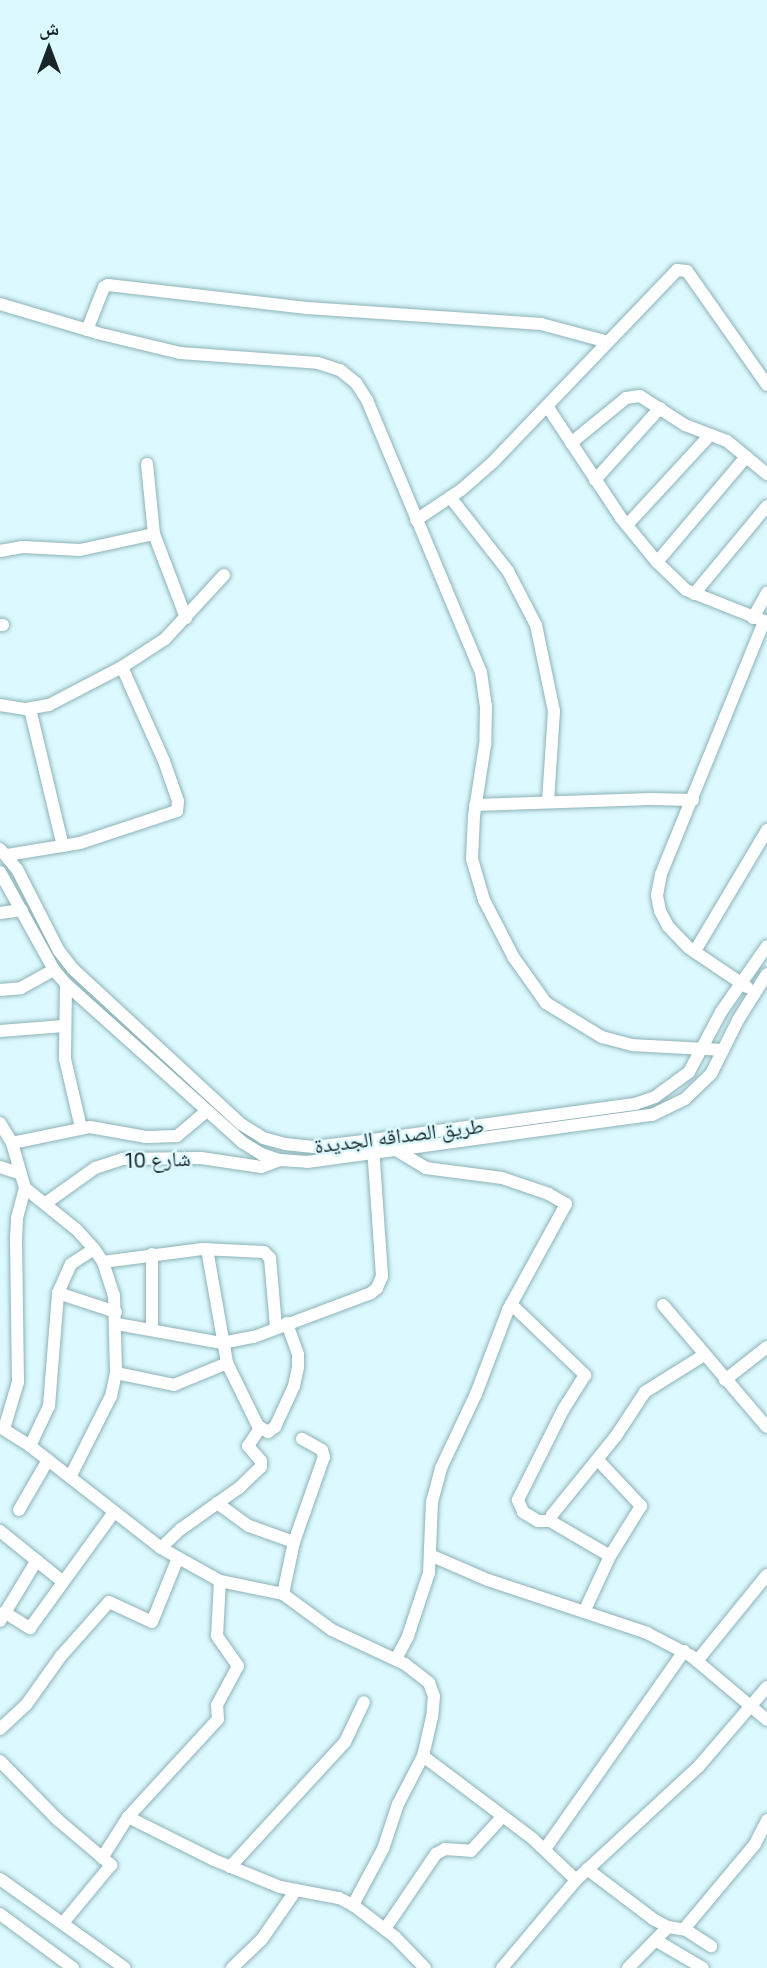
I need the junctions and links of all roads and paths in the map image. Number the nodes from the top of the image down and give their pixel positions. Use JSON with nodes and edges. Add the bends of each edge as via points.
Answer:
{"nodes":[{"id":1,"x":0,"y":304,"type":"edge"},
{"id":2,"x":87,"y":330,"type":"junction"},
{"id":3,"x":608,"y":342,"type":"junction"},
{"id":4,"x":767,"y":386,"type":"edge"},
{"id":5,"x":547,"y":406,"type":"junction"},
{"id":6,"x":660,"y":408,"type":"junction"},
{"id":7,"x":710,"y":435,"type":"junction"},
{"id":8,"x":571,"y":443,"type":"junction"},
{"id":9,"x":746,"y":457,"type":"junction"},
{"id":10,"x":147,"y":464,"type":"dead end"},
{"id":11,"x":767,"y":474,"type":"edge"},
{"id":12,"x":595,"y":480,"type":"junction"},
{"id":13,"x":450,"y":497,"type":"junction"},
{"id":14,"x":767,"y":506,"type":"edge"},
{"id":15,"x":416,"y":520,"type":"junction"},
{"id":16,"x":627,"y":525,"type":"junction"},
{"id":17,"x":154,"y":534,"type":"junction"},
{"id":18,"x":0,"y":551,"type":"edge"},
{"id":19,"x":657,"y":562,"type":"junction"},
{"id":20,"x":224,"y":576,"type":"dead end"},
{"id":21,"x":767,"y":593,"type":"edge"},
{"id":22,"x":694,"y":594,"type":"junction"},
{"id":23,"x":186,"y":618,"type":"junction"},
{"id":24,"x":761,"y":621,"type":"edge"},
{"id":25,"x":122,"y":667,"type":"junction"},
{"id":26,"x":0,"y":705,"type":"edge"},
{"id":27,"x":30,"y":709,"type":"junction"},
{"id":28,"x":694,"y":800,"type":"junction"},
{"id":29,"x":548,"y":802,"type":"junction"},
{"id":30,"x":475,"y":805,"type":"junction"},
{"id":31,"x":767,"y":830,"type":"edge"},
{"id":32,"x":64,"y":846,"type":"junction"},
{"id":33,"x":4,"y":852,"type":"edge"},
{"id":34,"x":18,"y":869,"type":"junction"},
{"id":35,"x":2,"y":874,"type":"edge"},
{"id":36,"x":22,"y":910,"type":"junction"},
{"id":37,"x":0,"y":913,"type":"edge"},
{"id":38,"x":767,"y":946,"type":"edge"},
{"id":39,"x":695,"y":951,"type":"junction"},
{"id":40,"x":54,"y":970,"type":"junction"},
{"id":41,"x":767,"y":974,"type":"edge"},
{"id":42,"x":742,"y":983,"type":"junction"},
{"id":43,"x":66,"y":984,"type":"junction"},
{"id":44,"x":0,"y":990,"type":"edge"},
{"id":45,"x":755,"y":993,"type":"junction"},
{"id":46,"x":64,"y":1026,"type":"junction"},
{"id":47,"x":0,"y":1031,"type":"edge"},
{"id":48,"x":702,"y":1049,"type":"junction"},
{"id":49,"x":723,"y":1050,"type":"junction"},
{"id":50,"x":207,"y":1111,"type":"junction"},
{"id":51,"x":0,"y":1123,"type":"edge"},
{"id":52,"x":81,"y":1128,"type":"junction"},
{"id":53,"x":12,"y":1143,"type":"junction"},
{"id":54,"x":373,"y":1147,"type":"junction"},
{"id":55,"x":396,"y":1150,"type":"junction"},
{"id":56,"x":280,"y":1160,"type":"junction"},
{"id":57,"x":0,"y":1167,"type":"edge"},
{"id":58,"x":21,"y":1174,"type":"junction"},
{"id":59,"x":25,"y":1188,"type":"junction"},
{"id":60,"x":46,"y":1203,"type":"junction"},
{"id":61,"x":94,"y":1249,"type":"junction"},
{"id":62,"x":207,"y":1249,"type":"junction"},
{"id":63,"x":152,"y":1254,"type":"junction"},
{"id":64,"x":103,"y":1262,"type":"junction"},
{"id":65,"x":58,"y":1293,"type":"junction"},
{"id":66,"x":511,"y":1304,"type":"junction"},
{"id":67,"x":663,"y":1305,"type":"dead end"},
{"id":68,"x":116,"y":1318,"type":"junction"},
{"id":69,"x":281,"y":1325,"type":"junction"},
{"id":70,"x":152,"y":1330,"type":"junction"},
{"id":71,"x":222,"y":1343,"type":"junction"},
{"id":72,"x":765,"y":1352,"type":"edge"},
{"id":73,"x":704,"y":1354,"type":"junction"},
{"id":74,"x":227,"y":1363,"type":"junction"},
{"id":75,"x":116,"y":1373,"type":"junction"},
{"id":76,"x":725,"y":1380,"type":"junction"},
{"id":77,"x":260,"y":1427,"type":"junction"},
{"id":78,"x":767,"y":1427,"type":"edge"},
{"id":79,"x":2,"y":1428,"type":"edge"},
{"id":80,"x":302,"y":1439,"type":"dead end"},
{"id":81,"x":30,"y":1446,"type":"junction"},
{"id":82,"x":598,"y":1460,"type":"junction"},
{"id":83,"x":48,"y":1461,"type":"junction"},
{"id":84,"x":70,"y":1477,"type":"junction"},
{"id":85,"x":217,"y":1503,"type":"junction"},
{"id":86,"x":19,"y":1510,"type":"dead end"},
{"id":87,"x":114,"y":1512,"type":"junction"},
{"id":88,"x":550,"y":1521,"type":"junction"},
{"id":89,"x":0,"y":1531,"type":"edge"},
{"id":90,"x":294,"y":1542,"type":"junction"},
{"id":91,"x":161,"y":1548,"type":"junction"},
{"id":92,"x":430,"y":1555,"type":"junction"},
{"id":93,"x":610,"y":1556,"type":"junction"},
{"id":94,"x":178,"y":1558,"type":"junction"},
{"id":95,"x":37,"y":1560,"type":"junction"},
{"id":96,"x":767,"y":1575,"type":"edge"},
{"id":97,"x":62,"y":1581,"type":"junction"},
{"id":98,"x":220,"y":1581,"type":"junction"},
{"id":99,"x":283,"y":1594,"type":"junction"},
{"id":100,"x":584,"y":1612,"type":"junction"},
{"id":101,"x":2,"y":1617,"type":"edge"},
{"id":102,"x":684,"y":1651,"type":"junction"},
{"id":103,"x":396,"y":1659,"type":"junction"},
{"id":104,"x":697,"y":1661,"type":"junction"},
{"id":105,"x":767,"y":1687,"type":"edge"},
{"id":106,"x":364,"y":1702,"type":"dead end"},
{"id":107,"x":749,"y":1705,"type":"junction"},
{"id":108,"x":767,"y":1720,"type":"edge"},
{"id":109,"x":0,"y":1729,"type":"edge"},
{"id":110,"x":423,"y":1756,"type":"junction"},
{"id":111,"x":2,"y":1765,"type":"edge"},
{"id":112,"x":128,"y":1817,"type":"junction"},
{"id":113,"x":502,"y":1817,"type":"junction"},
{"id":114,"x":767,"y":1820,"type":"edge"},
{"id":115,"x":545,"y":1849,"type":"junction"},
{"id":116,"x":102,"y":1858,"type":"junction"},
{"id":117,"x":230,"y":1867,"type":"junction"},
{"id":118,"x":587,"y":1869,"type":"junction"},
{"id":119,"x":0,"y":1879,"type":"edge"},
{"id":120,"x":576,"y":1881,"type":"junction"},
{"id":121,"x":296,"y":1890,"type":"junction"},
{"id":122,"x":353,"y":1905,"type":"junction"},
{"id":123,"x":0,"y":1914,"type":"edge"},
{"id":124,"x":63,"y":1923,"type":"junction"},
{"id":125,"x":668,"y":1927,"type":"junction"},
{"id":126,"x":385,"y":1929,"type":"junction"},
{"id":127,"x":684,"y":1929,"type":"junction"},
{"id":128,"x":657,"y":1941,"type":"junction"},
{"id":129,"x":711,"y":1946,"type":"dead end"},
{"id":130,"x":73,"y":1968,"type":"edge"},
{"id":131,"x":125,"y":1968,"type":"edge"},
{"id":132,"x":232,"y":1968,"type":"edge"},
{"id":133,"x":425,"y":1968,"type":"edge"},
{"id":134,"x":502,"y":1968,"type":"edge"},
{"id":135,"x":628,"y":1968,"type":"edge"},
{"id":136,"x":703,"y":1968,"type":"edge"}],
"edges":[{"from":1,"to":2,"type":"street"},
{"from":2,"to":3,"type":"street","via":[[108,285],[307,308],[541,324]]},
{"from":2,"to":15,"type":"street","via":[[180,353],[318,363],[340,370],[367,400]]},
{"from":3,"to":4,"type":"street","via":[[683,269]]},
{"from":3,"to":5,"type":"street"},
{"from":5,"to":8,"type":"street"},
{"from":5,"to":13,"type":"street","via":[[492,463]]},
{"from":6,"to":7,"type":"street"},
{"from":6,"to":8,"type":"street","via":[[640,396],[626,398]]},
{"from":6,"to":12,"type":"street"},
{"from":7,"to":9,"type":"street","via":[[727,441]]},
{"from":7,"to":16,"type":"street"},
{"from":8,"to":12,"type":"street"},
{"from":9,"to":11,"type":"street"},
{"from":9,"to":19,"type":"street"},
{"from":10,"to":17,"type":"street"},
{"from":12,"to":16,"type":"street"},
{"from":13,"to":15,"type":"street"},
{"from":13,"to":29,"type":"street","via":[[508,571],[536,625],[554,711]]},
{"from":14,"to":22,"type":"street"},
{"from":15,"to":30,"type":"street","via":[[481,672],[485,745]]},
{"from":16,"to":19,"type":"street"},
{"from":17,"to":18,"type":"street","via":[[80,550],[23,547]]},
{"from":17,"to":23,"type":"street"},
{"from":19,"to":22,"type":"street"},
{"from":20,"to":23,"type":"street"},
{"from":21,"to":24,"type":"street"},
{"from":22,"to":24,"type":"street"},
{"from":23,"to":25,"type":"street","via":[[165,639]]},
{"from":24,"to":28,"type":"street"},
{"from":25,"to":27,"type":"street","via":[[50,705]]},
{"from":25,"to":32,"type":"street","via":[[179,807],[172,815]]},
{"from":26,"to":27,"type":"street"},
{"from":27,"to":32,"type":"street"},
{"from":28,"to":29,"type":"street"},
{"from":28,"to":39,"type":"street","via":[[661,874],[657,895],[668,926]]},
{"from":29,"to":30,"type":"street"},
{"from":30,"to":48,"type":"street","via":[[472,859],[484,900],[514,958],[546,1003],[602,1037],[632,1045]]},
{"from":31,"to":39,"type":"street"},
{"from":32,"to":33,"type":"street"},
{"from":33,"to":34,"type":"street","name":"طريق الصداقه الجديدة"},
{"from":34,"to":35,"type":"street"},
{"from":34,"to":54,"type":"street","name":"طريق الصداقه الجديدة","via":[[73,970],[241,1124],[263,1138],[285,1144]]},
{"from":35,"to":36,"type":"street","name":"طريق الصداقه الجديدة"},
{"from":36,"to":37,"type":"street"},
{"from":36,"to":40,"type":"street","name":"طريق الصداقه الجديدة"},
{"from":38,"to":42,"type":"street","name":"طريق الصداقه الجديدة"},
{"from":39,"to":42,"type":"street"},
{"from":40,"to":43,"type":"street","name":"طريق الصداقه الجديدة"},
{"from":40,"to":44,"type":"street","via":[[21,988]]},
{"from":41,"to":45,"type":"street","name":"طريق الصداقه الجديدة"},
{"from":42,"to":45,"type":"street"},
{"from":42,"to":48,"type":"street","name":"طريق الصداقه الجديدة"},
{"from":43,"to":46,"type":"street"},
{"from":43,"to":50,"type":"street","name":"طريق الصداقه الجديدة"},
{"from":45,"to":49,"type":"street","name":"طريق الصداقه الجديدة"},
{"from":46,"to":47,"type":"street"},
{"from":46,"to":52,"type":"street","via":[[68,1079]]},
{"from":48,"to":49,"type":"street"},
{"from":48,"to":54,"type":"street","name":"طريق الصداقه الجديدة","via":[[689,1072],[673,1086],[635,1104]]},
{"from":49,"to":55,"type":"street","name":"طريق الصداقه الجديدة","via":[[699,1087],[652,1115]]},
{"from":50,"to":52,"type":"street","via":[[177,1136],[163,1139],[101,1127]]},
{"from":50,"to":56,"type":"street","name":"طريق الصداقه الجديدة","via":[[251,1149]]},
{"from":51,"to":53,"type":"street"},
{"from":52,"to":53,"type":"street"},
{"from":53,"to":58,"type":"street"},
{"from":54,"to":55,"type":"street","name":"طريق الصداقه الجديدة"},
{"from":54,"to":56,"type":"street","name":"طريق الصداقه الجديدة","via":[[307,1162]]},
{"from":54,"to":69,"type":"street","via":[[380,1282],[371,1293]]},
{"from":55,"to":66,"type":"street","via":[[426,1168],[502,1178],[565,1202]]},
{"from":56,"to":60,"type":"street","name":"شارع 10","via":[[261,1167],[201,1158],[122,1160],[95,1168]]},
{"from":57,"to":58,"type":"street"},
{"from":58,"to":59,"type":"street"},
{"from":59,"to":60,"type":"street"},
{"from":59,"to":79,"type":"street","via":[[16,1239],[18,1382]]},
{"from":60,"to":61,"type":"street"},
{"from":61,"to":64,"type":"street"},
{"from":61,"to":65,"type":"street","via":[[71,1264]]},
{"from":62,"to":63,"type":"street"},
{"from":62,"to":69,"type":"street","via":[[268,1254]]},
{"from":62,"to":71,"type":"street"},
{"from":63,"to":64,"type":"street"},
{"from":63,"to":70,"type":"street"},
{"from":64,"to":68,"type":"street"},
{"from":65,"to":68,"type":"street"},
{"from":65,"to":81,"type":"street","via":[[49,1406]]},
{"from":66,"to":88,"type":"street","via":[[584,1375],[519,1500],[523,1512],[538,1521]]},
{"from":66,"to":92,"type":"street","via":[[441,1468],[432,1502]]},
{"from":67,"to":73,"type":"street"},
{"from":68,"to":70,"type":"street"},
{"from":68,"to":75,"type":"street"},
{"from":69,"to":71,"type":"street"},
{"from":69,"to":77,"type":"street","via":[[298,1360],[294,1386],[272,1431]]},
{"from":70,"to":71,"type":"street"},
{"from":71,"to":74,"type":"street"},
{"from":72,"to":76,"type":"street"},
{"from":73,"to":76,"type":"street"},
{"from":73,"to":82,"type":"street","via":[[646,1392]]},
{"from":74,"to":75,"type":"street","via":[[174,1385]]},
{"from":74,"to":77,"type":"street"},
{"from":75,"to":84,"type":"street","via":[[103,1416]]},
{"from":76,"to":78,"type":"street"},
{"from":77,"to":85,"type":"street","via":[[248,1446],[261,1467]]},
{"from":79,"to":81,"type":"street"},
{"from":80,"to":90,"type":"street","via":[[322,1450],[324,1457]]},
{"from":81,"to":83,"type":"street"},
{"from":82,"to":88,"type":"street"},
{"from":82,"to":93,"type":"street","via":[[641,1506]]},
{"from":83,"to":84,"type":"street"},
{"from":83,"to":86,"type":"street"},
{"from":84,"to":87,"type":"street"},
{"from":85,"to":90,"type":"street","via":[[249,1526]]},
{"from":85,"to":91,"type":"street"},
{"from":87,"to":91,"type":"street"},
{"from":87,"to":97,"type":"street"},
{"from":88,"to":93,"type":"street"},
{"from":89,"to":95,"type":"street"},
{"from":90,"to":99,"type":"street"},
{"from":91,"to":94,"type":"street"},
{"from":92,"to":100,"type":"street"},
{"from":92,"to":103,"type":"street","via":[[429,1573]]},
{"from":93,"to":100,"type":"street"},
{"from":94,"to":98,"type":"street"},
{"from":94,"to":109,"type":"street","via":[[152,1622],[109,1602],[26,1705]]},
{"from":95,"to":97,"type":"street"},
{"from":95,"to":101,"type":"street"},
{"from":96,"to":104,"type":"street"},
{"from":97,"to":101,"type":"street","via":[[30,1628]]},
{"from":98,"to":99,"type":"street"},
{"from":98,"to":112,"type":"street","via":[[217,1636],[238,1666],[217,1705],[218,1719]]},
{"from":99,"to":103,"type":"street","via":[[332,1630]]},
{"from":100,"to":102,"type":"street"},
{"from":102,"to":104,"type":"street"},
{"from":102,"to":115,"type":"street"},
{"from":103,"to":110,"type":"street","via":[[429,1683],[434,1696]]},
{"from":104,"to":107,"type":"street"},
{"from":105,"to":107,"type":"street"},
{"from":106,"to":117,"type":"street","via":[[338,1751]]},
{"from":107,"to":108,"type":"street"},
{"from":107,"to":118,"type":"street","via":[[690,1775]]},
{"from":110,"to":113,"type":"street"},
{"from":110,"to":122,"type":"street","via":[[402,1792],[383,1849]]},
{"from":111,"to":116,"type":"street"},
{"from":112,"to":116,"type":"street"},
{"from":112,"to":117,"type":"street"},
{"from":113,"to":115,"type":"street"},
{"from":113,"to":126,"type":"street","via":[[471,1851],[445,1849],[436,1854]]},
{"from":114,"to":127,"type":"street","via":[[755,1844]]},
{"from":115,"to":120,"type":"street"},
{"from":116,"to":124,"type":"street","via":[[111,1869]]},
{"from":117,"to":121,"type":"street"},
{"from":118,"to":120,"type":"street"},
{"from":118,"to":125,"type":"street"},
{"from":119,"to":124,"type":"street"},
{"from":120,"to":134,"type":"street"},
{"from":121,"to":122,"type":"street"},
{"from":121,"to":132,"type":"street","via":[[262,1939]]},
{"from":122,"to":126,"type":"street"},
{"from":123,"to":130,"type":"street"},
{"from":124,"to":131,"type":"street"},
{"from":125,"to":127,"type":"street"},
{"from":125,"to":128,"type":"street"},
{"from":126,"to":133,"type":"street"},
{"from":127,"to":129,"type":"street"},
{"from":128,"to":135,"type":"street"},
{"from":128,"to":136,"type":"street"}]}
